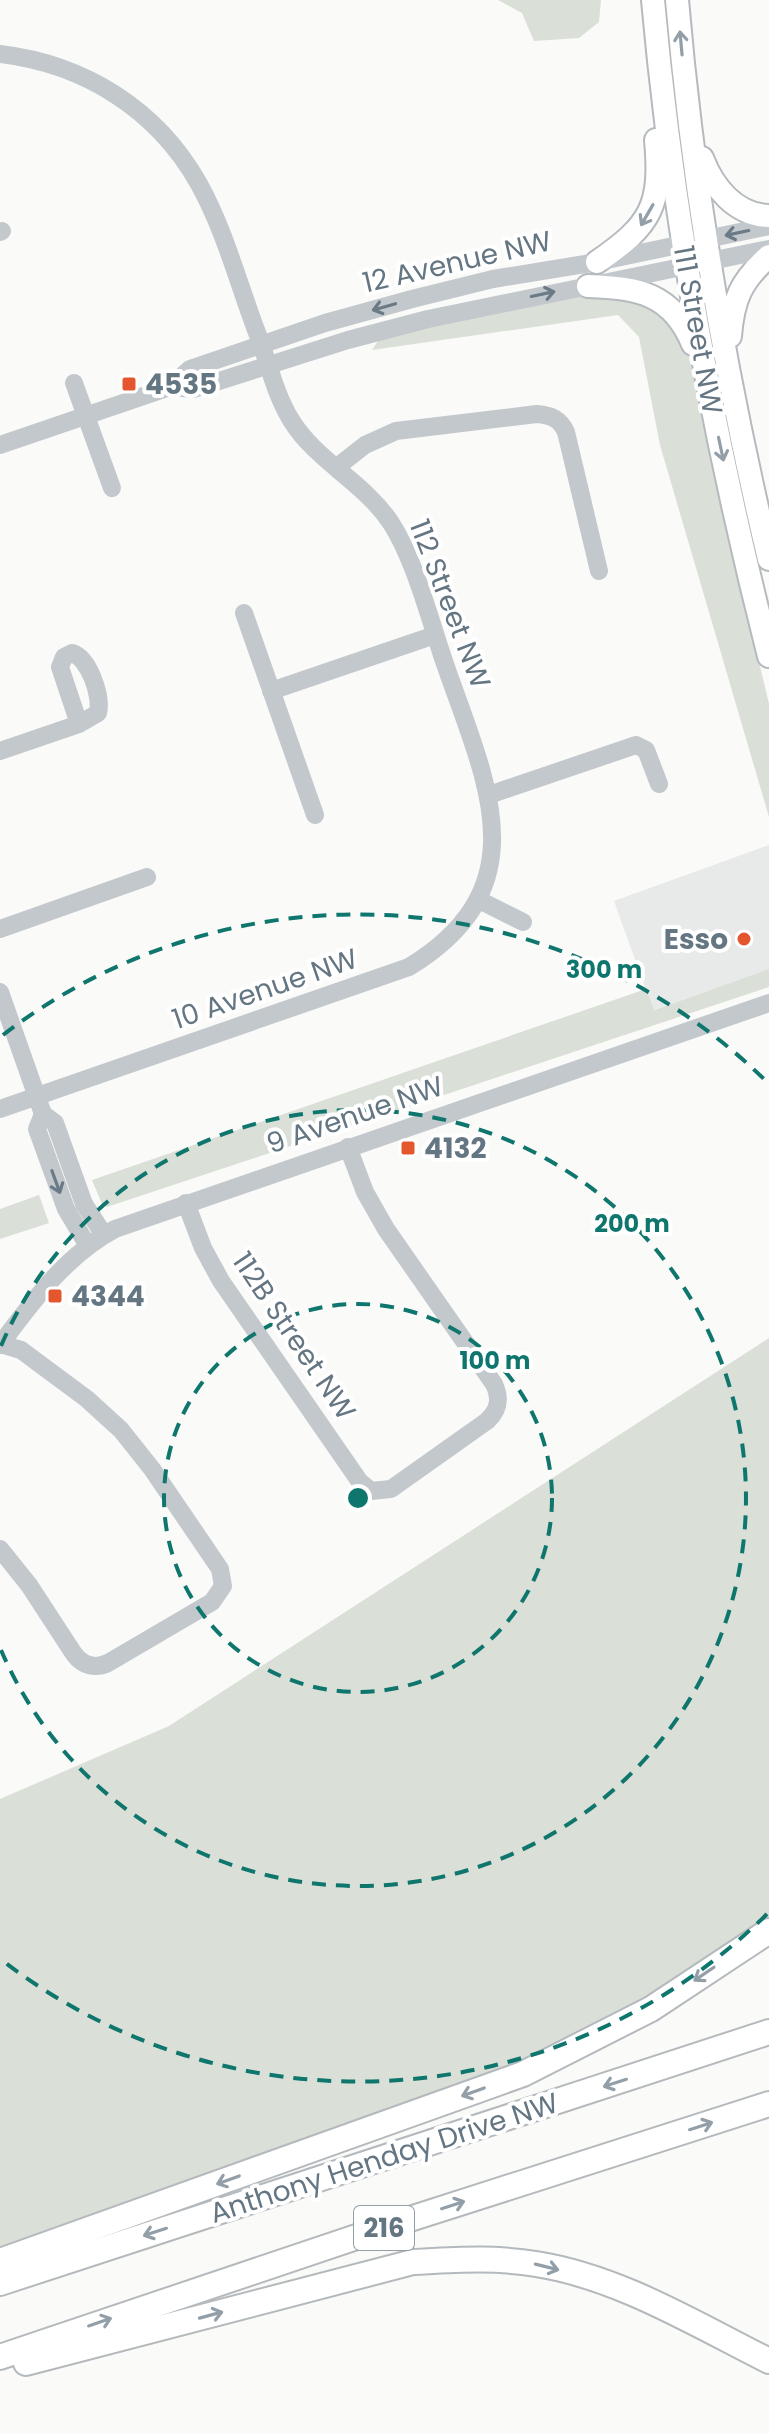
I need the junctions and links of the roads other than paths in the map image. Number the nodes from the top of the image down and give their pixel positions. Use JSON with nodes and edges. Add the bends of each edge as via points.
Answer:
{"nodes":[{"id":1,"x":653,"y":0,"type":"edge"},
{"id":2,"x":677,"y":0,"type":"edge"},
{"id":3,"x":655,"y":28,"type":"junction"},
{"id":4,"x":0,"y":54,"type":"edge"},
{"id":5,"x":691,"y":130,"type":"junction"},
{"id":6,"x":769,"y":216,"type":"edge"},
{"id":7,"x":769,"y":226,"type":"edge"},
{"id":8,"x":769,"y":249,"type":"edge"},
{"id":9,"x":707,"y":250,"type":"junction"},
{"id":10,"x":684,"y":254,"type":"junction"},
{"id":11,"x":769,"y":256,"type":"edge"},
{"id":12,"x":597,"y":262,"type":"junction"},
{"id":13,"x":588,"y":286,"type":"junction"},
{"id":14,"x":262,"y":345,"type":"junction"},
{"id":15,"x":268,"y":365,"type":"junction"},
{"id":16,"x":728,"y":365,"type":"junction"},
{"id":17,"x":705,"y":373,"type":"junction"},
{"id":18,"x":74,"y":383,"type":"dead end"},
{"id":19,"x":170,"y":387,"type":"junction"},
{"id":20,"x":86,"y":415,"type":"junction"},
{"id":21,"x":0,"y":445,"type":"edge"},
{"id":22,"x":337,"y":467,"type":"junction"},
{"id":23,"x":112,"y":488,"type":"dead end"},
{"id":24,"x":769,"y":559,"type":"edge"},
{"id":25,"x":599,"y":571,"type":"dead end"},
{"id":26,"x":244,"y":613,"type":"dead end"},
{"id":27,"x":435,"y":635,"type":"junction"},
{"id":28,"x":769,"y":656,"type":"edge"},
{"id":29,"x":271,"y":691,"type":"junction"},
{"id":30,"x":79,"y":724,"type":"dead end"},
{"id":31,"x":0,"y":751,"type":"edge"},
{"id":32,"x":659,"y":784,"type":"dead end"},
{"id":33,"x":489,"y":795,"type":"junction"},
{"id":34,"x":315,"y":815,"type":"dead end"},
{"id":35,"x":147,"y":877,"type":"dead end"},
{"id":36,"x":479,"y":900,"type":"junction"},
{"id":37,"x":523,"y":922,"type":"dead end"},
{"id":38,"x":0,"y":929,"type":"edge"},
{"id":39,"x":0,"y":992,"type":"edge"},
{"id":40,"x":769,"y":1003,"type":"edge"},
{"id":41,"x":40,"y":1105,"type":"junction"},
{"id":42,"x":0,"y":1109,"type":"edge"},
{"id":43,"x":348,"y":1147,"type":"junction"},
{"id":44,"x":186,"y":1203,"type":"junction"},
{"id":45,"x":104,"y":1235,"type":"junction"},
{"id":46,"x":88,"y":1246,"type":"junction"},
{"id":47,"x":0,"y":1344,"type":"edge"},
{"id":48,"x":0,"y":1549,"type":"edge"},
{"id":49,"x":769,"y":1931,"type":"edge"},
{"id":50,"x":769,"y":2032,"type":"edge"},
{"id":51,"x":769,"y":2104,"type":"edge"},
{"id":52,"x":0,"y":2261,"type":"edge"},
{"id":53,"x":0,"y":2283,"type":"edge"},
{"id":54,"x":0,"y":2357,"type":"edge"},
{"id":55,"x":769,"y":2361,"type":"edge"},
{"id":56,"x":0,"y":2370,"type":"edge"}],
"edges":[{"from":1,"to":3,"type":"main road","name":"111 Street NW"},
{"from":5,"to":2,"type":"main road","name":"111 Street NW","one_way":true},
{"from":3,"to":10,"type":"main road","name":"111 Street NW"},
{"from":3,"to":12,"type":"main road","one_way":true,"via":[[650,77],[658,161],[655,201],[647,219]]},
{"from":4,"to":14,"type":"street","name":"112 Street NW","via":[[85,77],[139,110],[167,138],[204,193]]},
{"from":5,"to":6,"type":"main road","via":[[721,192],[736,206]]},
{"from":5,"to":9,"type":"main road","name":"111 Street NW"},
{"from":7,"to":9,"type":"street","name":"12 Avenue NW","one_way":true},
{"from":8,"to":9,"type":"street","name":"12 Avenue NW"},
{"from":9,"to":10,"type":"street","name":"12 Avenue NW"},
{"from":9,"to":16,"type":"main road","name":"111 Street NW"},
{"from":10,"to":12,"type":"street","name":"12 Avenue NW"},
{"from":10,"to":13,"type":"street","name":"12 Avenue NW"},
{"from":10,"to":17,"type":"main road","name":"111 Street NW"},
{"from":11,"to":16,"type":"main road","via":[[744,282],[733,309]]},
{"from":12,"to":14,"type":"street","name":"12 Avenue NW","one_way":true,"via":[[412,299]]},
{"from":15,"to":13,"type":"street","name":"12 Avenue NW","one_way":true,"via":[[428,319]]},
{"from":13,"to":17,"type":"main road","via":[[628,288],[661,301],[688,331]]},
{"from":14,"to":15,"type":"street","name":"112 Street NW"},
{"from":14,"to":19,"type":"street","name":"12 Avenue NW","via":[[190,369]]},
{"from":15,"to":19,"type":"street","name":"12 Avenue NW","via":[[194,389]]},
{"from":15,"to":22,"type":"street","name":"112 Street NW","via":[[294,426]]},
{"from":16,"to":24,"type":"main road","name":"111 Street NW"},
{"from":17,"to":28,"type":"main road","name":"111 Street NW","one_way":true},
{"from":18,"to":20,"type":"street"},
{"from":19,"to":20,"type":"street","name":"12 Avenue NW"},
{"from":20,"to":21,"type":"street","name":"12 Avenue NW"},
{"from":20,"to":23,"type":"street"},
{"from":22,"to":25,"type":"street","via":[[374,439],[396,431],[537,414],[555,418],[566,432]]},
{"from":22,"to":27,"type":"street","name":"112 Street NW","via":[[373,499],[392,525]]},
{"from":26,"to":29,"type":"street"},
{"from":27,"to":29,"type":"street"},
{"from":27,"to":33,"type":"street","name":"112 Street NW"},
{"from":29,"to":34,"type":"street"},
{"from":30,"to":31,"type":"street"},
{"from":32,"to":33,"type":"street","via":[[646,750],[636,745]]},
{"from":33,"to":36,"type":"street","name":"112 Street NW","via":[[492,842]]},
{"from":35,"to":38,"type":"street"},
{"from":36,"to":37,"type":"street"},
{"from":36,"to":41,"type":"street","name":"10 Avenue NW","via":[[437,949],[393,975]]},
{"from":39,"to":41,"type":"street"},
{"from":40,"to":43,"type":"street","name":"9 Avenue NW"},
{"from":41,"to":42,"type":"street","name":"10 Avenue NW"},
{"from":41,"to":45,"type":"street","via":[[55,1123],[84,1204]]},
{"from":41,"to":46,"type":"street","one_way":true,"via":[[37,1129],[66,1209]]},
{"from":43,"to":44,"type":"street","name":"9 Avenue NW"},
{"from":43,"to":44,"type":"street","name":"112B Street NW","via":[[378,1216],[494,1384],[499,1403],[487,1421],[396,1486],[379,1492],[360,1482],[221,1281]]},
{"from":44,"to":45,"type":"street","name":"9 Avenue NW"},
{"from":45,"to":46,"type":"street","name":"9 Avenue NW"},
{"from":46,"to":47,"type":"street","name":"9 Avenue NW","via":[[47,1284]]},
{"from":47,"to":48,"type":"street","via":[[33,1358],[121,1430],[220,1569],[223,1586],[212,1602],[108,1663],[90,1666],[78,1660]]},
{"from":49,"to":52,"type":"highway","one_way":true,"via":[[651,2009],[523,2074]]},
{"from":50,"to":53,"type":"highway","name":"Anthony Henday Drive NW","number":"216","one_way":true},
{"from":54,"to":51,"type":"highway","number":"216","one_way":true},
{"from":56,"to":55,"type":"highway","one_way":true,"via":[[413,2262],[475,2259],[537,2264],[612,2285]]}]}
